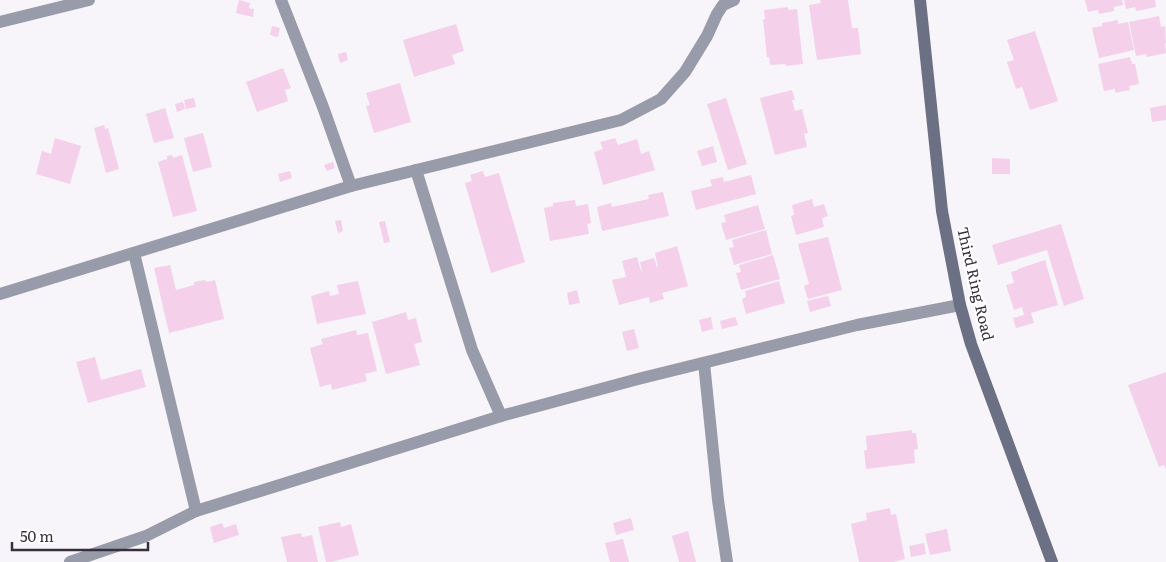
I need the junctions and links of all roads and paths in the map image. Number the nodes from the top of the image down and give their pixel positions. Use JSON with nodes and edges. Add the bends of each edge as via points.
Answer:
{"nodes":[{"id":1,"x":89,"y":0,"type":"edge"},
{"id":2,"x":281,"y":0,"type":"edge"},
{"id":3,"x":734,"y":0,"type":"edge"},
{"id":4,"x":920,"y":0,"type":"edge"},
{"id":5,"x":0,"y":22,"type":"edge"},
{"id":6,"x":416,"y":170,"type":"junction"},
{"id":7,"x":351,"y":186,"type":"junction"},
{"id":8,"x":134,"y":253,"type":"junction"},
{"id":9,"x":0,"y":293,"type":"edge"},
{"id":10,"x":960,"y":305,"type":"junction"},
{"id":11,"x":704,"y":363,"type":"junction"},
{"id":12,"x":501,"y":416,"type":"junction"},
{"id":13,"x":196,"y":511,"type":"junction"},
{"id":14,"x":70,"y":562,"type":"edge"},
{"id":15,"x":727,"y":562,"type":"edge"},
{"id":16,"x":1052,"y":562,"type":"edge"}],
"edges":[{"from":1,"to":5,"type":"street"},
{"from":2,"to":7,"type":"street"},
{"from":3,"to":6,"type":"street","via":[[723,5],[685,72],[661,99],[622,120]]},
{"from":4,"to":10,"type":"street","name":"Third Ring Road","via":[[942,211]]},
{"from":6,"to":7,"type":"street"},
{"from":6,"to":12,"type":"street","via":[[472,350]]},
{"from":7,"to":8,"type":"street"},
{"from":8,"to":9,"type":"street"},
{"from":8,"to":13,"type":"street"},
{"from":10,"to":11,"type":"street","via":[[857,325]]},
{"from":10,"to":16,"type":"street","name":"Third Ring Road","via":[[971,344]]},
{"from":11,"to":12,"type":"street"},
{"from":11,"to":15,"type":"street"},
{"from":12,"to":13,"type":"street"},
{"from":13,"to":14,"type":"street","via":[[146,536]]}]}
